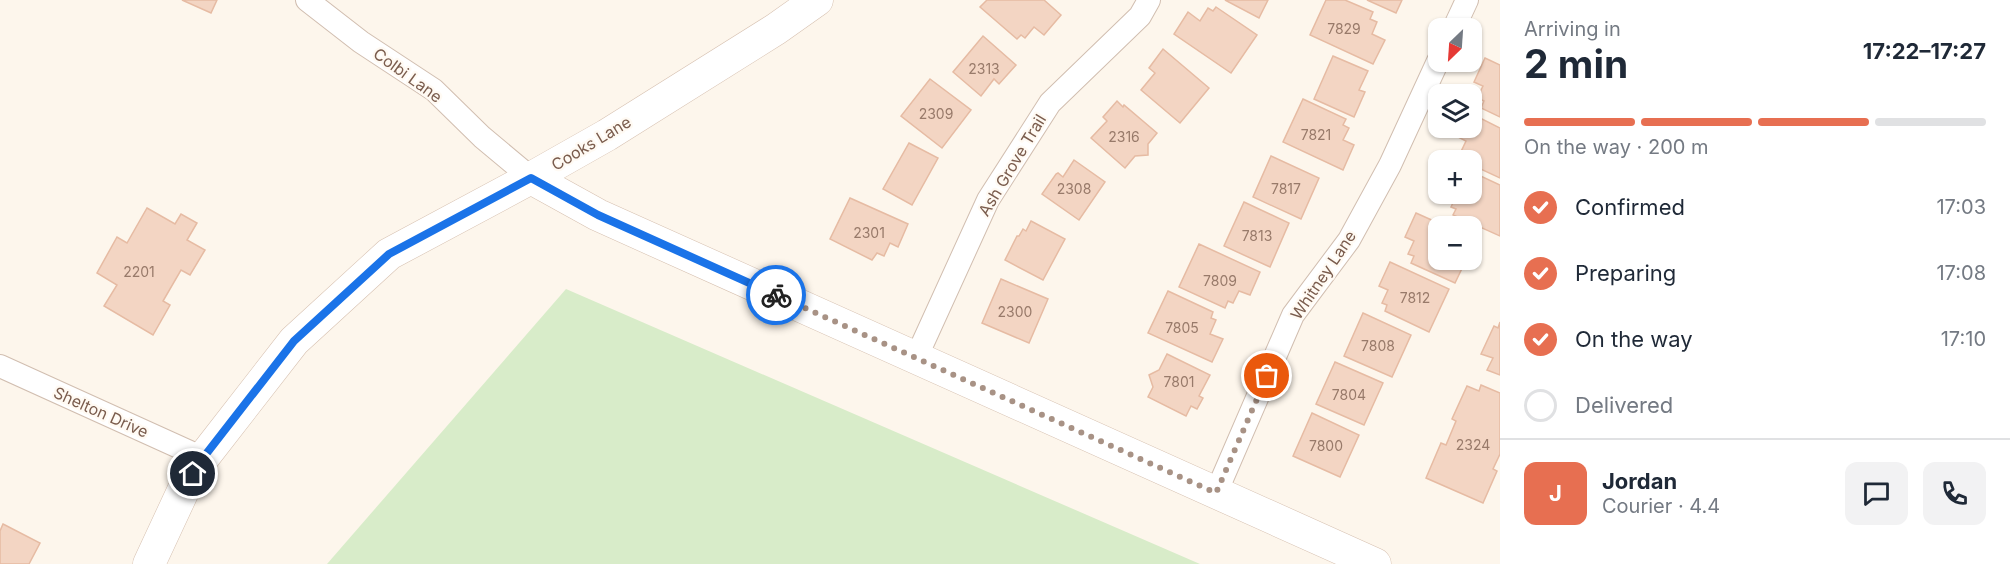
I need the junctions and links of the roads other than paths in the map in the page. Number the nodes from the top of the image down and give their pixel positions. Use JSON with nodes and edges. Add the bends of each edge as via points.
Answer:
{"nodes":[{"id":1,"x":308,"y":0,"type":"edge"},
{"id":2,"x":817,"y":0,"type":"edge"},
{"id":3,"x":1149,"y":0,"type":"edge"},
{"id":4,"x":1467,"y":0,"type":"edge"},
{"id":5,"x":1459,"y":18,"type":"edge"},
{"id":6,"x":1433,"y":72,"type":"edge"},
{"id":7,"x":531,"y":178,"type":"junction"},
{"id":8,"x":916,"y":358,"type":"junction"},
{"id":9,"x":0,"y":366,"type":"edge"},
{"id":10,"x":203,"y":458,"type":"junction"},
{"id":11,"x":1216,"y":493,"type":"junction"},
{"id":12,"x":149,"y":564,"type":"edge"},
{"id":13,"x":1375,"y":564,"type":"edge"}],
"edges":[{"from":1,"to":7,"type":"street","name":"Colbi Lane","via":[[361,42],[434,90]]},
{"from":2,"to":7,"type":"main road","name":"Cooks Lane","via":[[607,135]]},
{"from":3,"to":8,"type":"street","name":"Ash Grove Trail","via":[[1140,16],[1050,103],[988,200]]},
{"from":4,"to":5,"type":"street"},
{"from":6,"to":11,"type":"street","name":"Whitney Lane","via":[[1390,165],[1349,240],[1293,315]]},
{"from":7,"to":8,"type":"main road","via":[[598,215]]},
{"from":7,"to":10,"type":"main road","name":"Cooks Lane","via":[[389,254],[294,341]]},
{"from":8,"to":11,"type":"main road"},
{"from":9,"to":10,"type":"street","name":"Shelton Drive"},
{"from":10,"to":12,"type":"main road","name":"Cooks Lane"},
{"from":11,"to":13,"type":"main road"}]}
